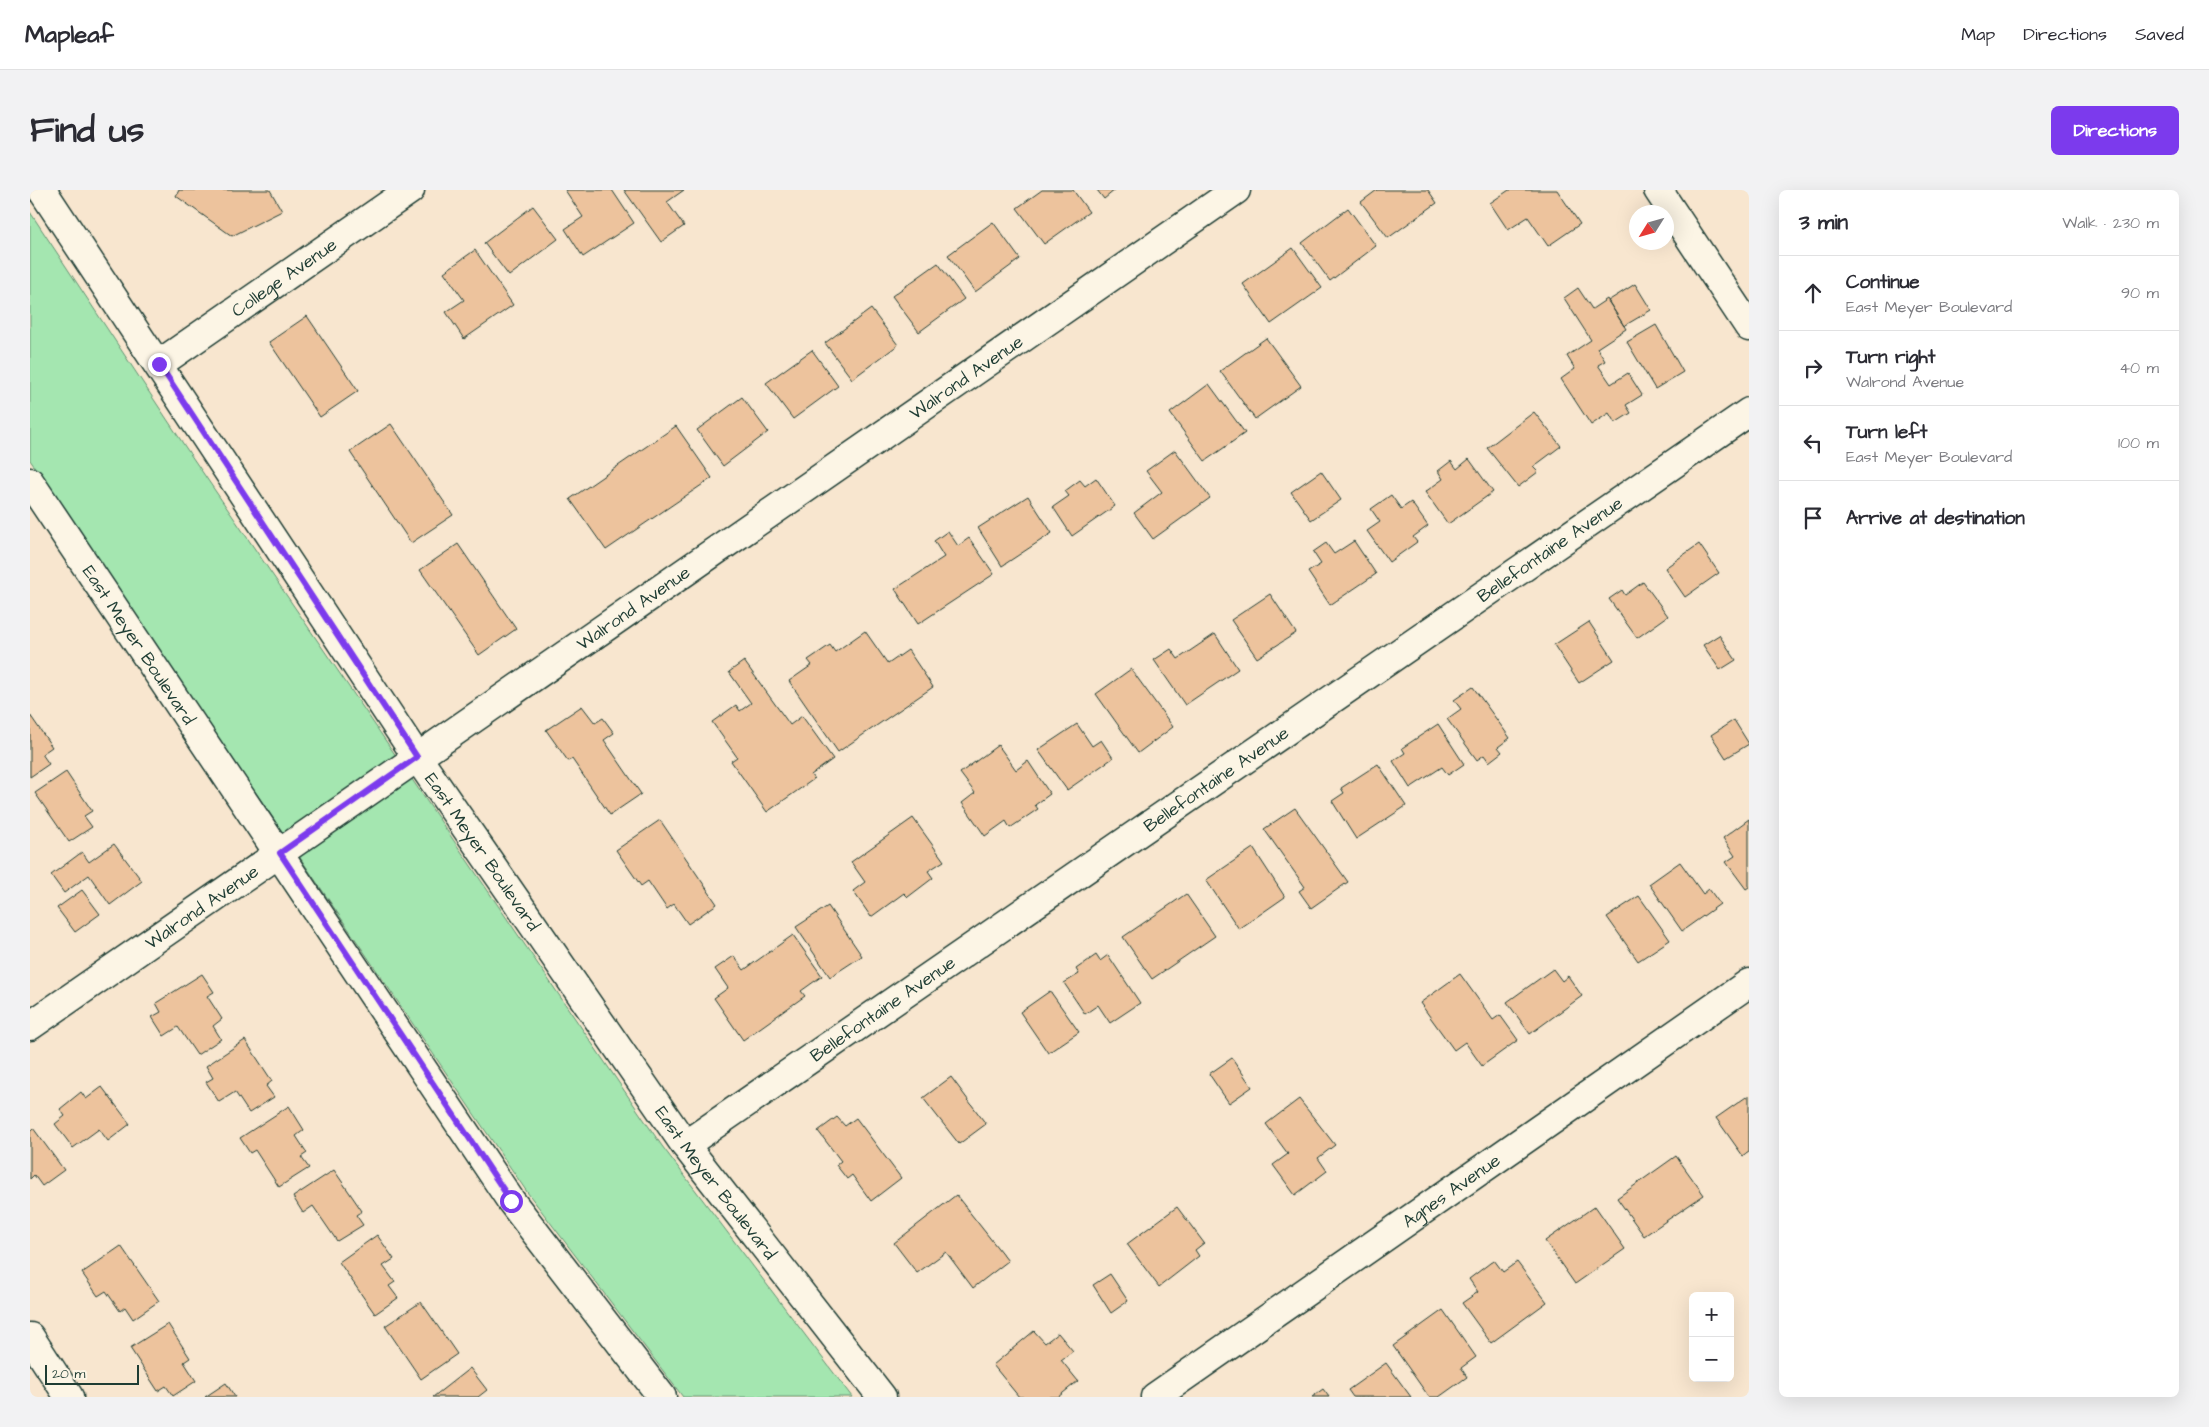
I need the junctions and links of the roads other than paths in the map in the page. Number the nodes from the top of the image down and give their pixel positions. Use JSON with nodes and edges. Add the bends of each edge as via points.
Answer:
{"nodes":[{"id":1,"x":42,"y":190,"type":"edge"},
{"id":2,"x":410,"y":190,"type":"edge"},
{"id":3,"x":1236,"y":190,"type":"edge"},
{"id":4,"x":1658,"y":190,"type":"edge"},
{"id":5,"x":1749,"y":327,"type":"edge"},
{"id":6,"x":159,"y":364,"type":"junction"},
{"id":7,"x":1749,"y":412,"type":"edge"},
{"id":8,"x":30,"y":482,"type":"edge"},
{"id":9,"x":417,"y":757,"type":"junction"},
{"id":10,"x":280,"y":853,"type":"junction"},
{"id":11,"x":1749,"y":983,"type":"edge"},
{"id":12,"x":30,"y":1026,"type":"edge"},
{"id":13,"x":685,"y":1146,"type":"junction"},
{"id":14,"x":30,"y":1337,"type":"edge"},
{"id":15,"x":69,"y":1397,"type":"edge"},
{"id":16,"x":662,"y":1397,"type":"edge"},
{"id":17,"x":882,"y":1397,"type":"edge"},
{"id":18,"x":1155,"y":1397,"type":"edge"}],
"edges":[{"from":1,"to":6,"type":"street","name":"East Meyer Boulevard"},
{"from":2,"to":6,"type":"street","name":"College Avenue"},
{"from":3,"to":9,"type":"street","name":"Walrond Avenue"},
{"from":4,"to":5,"type":"street"},
{"from":6,"to":9,"type":"street","name":"East Meyer Boulevard"},
{"from":7,"to":13,"type":"street","name":"Bellefontaine Avenue"},
{"from":8,"to":10,"type":"street","name":"East Meyer Boulevard"},
{"from":9,"to":10,"type":"street","name":"Walrond Avenue"},
{"from":9,"to":13,"type":"street","name":"East Meyer Boulevard"},
{"from":10,"to":12,"type":"street","name":"Walrond Avenue"},
{"from":10,"to":16,"type":"street","name":"East Meyer Boulevard","via":[[511,1201]]},
{"from":11,"to":18,"type":"street","name":"Agnes Avenue"},
{"from":13,"to":17,"type":"street","name":"East Meyer Boulevard"},
{"from":14,"to":15,"type":"street"}]}
